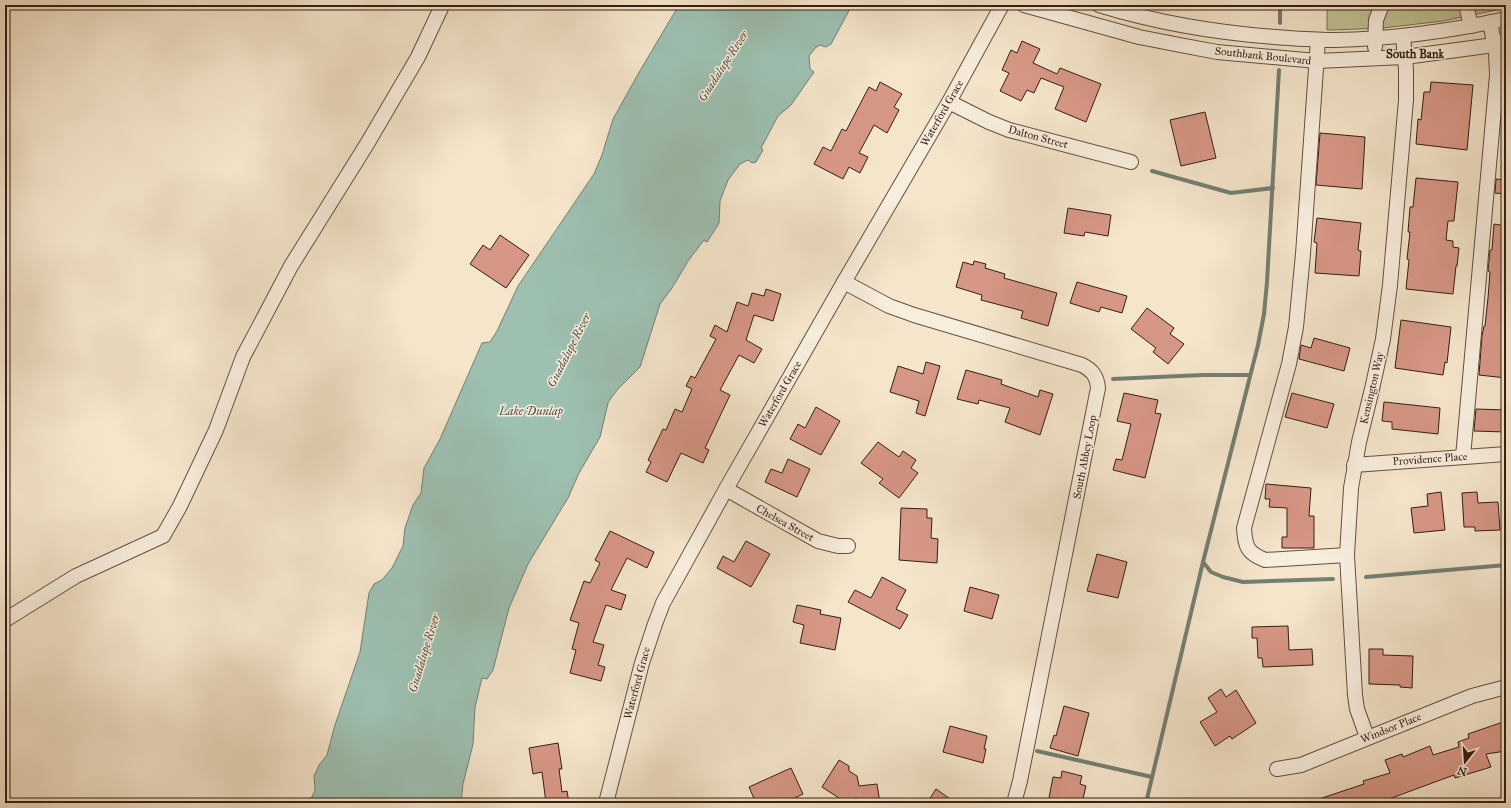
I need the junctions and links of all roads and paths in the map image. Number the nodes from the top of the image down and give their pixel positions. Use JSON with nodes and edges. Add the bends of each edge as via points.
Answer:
{"nodes":[{"id":1,"x":1002,"y":5,"type":"edge"},
{"id":2,"x":1024,"y":5,"type":"edge"},
{"id":3,"x":1099,"y":5,"type":"edge"},
{"id":4,"x":1465,"y":5,"type":"edge"},
{"id":5,"x":442,"y":8,"type":"dead end"},
{"id":6,"x":1377,"y":8,"type":"edge"},
{"id":7,"x":1506,"y":18,"type":"edge"},
{"id":8,"x":1490,"y":22,"type":"junction"},
{"id":9,"x":1471,"y":26,"type":"junction"},
{"id":10,"x":1403,"y":36,"type":"junction"},
{"id":11,"x":1374,"y":39,"type":"junction"},
{"id":12,"x":1318,"y":40,"type":"junction"},
{"id":13,"x":1500,"y":43,"type":"edge"},
{"id":14,"x":1405,"y":56,"type":"junction"},
{"id":15,"x":1376,"y":59,"type":"junction"},
{"id":16,"x":1317,"y":61,"type":"junction"},
{"id":17,"x":949,"y":102,"type":"junction"},
{"id":18,"x":1131,"y":162,"type":"dead end"},
{"id":19,"x":844,"y":282,"type":"junction"},
{"id":20,"x":1506,"y":454,"type":"edge"},
{"id":21,"x":1463,"y":457,"type":"junction"},
{"id":22,"x":1354,"y":464,"type":"junction"},
{"id":23,"x":726,"y":490,"type":"junction"},
{"id":24,"x":848,"y":546,"type":"dead end"},
{"id":25,"x":1347,"y":554,"type":"junction"},
{"id":26,"x":5,"y":620,"type":"edge"},
{"id":27,"x":1506,"y":687,"type":"edge"},
{"id":28,"x":1367,"y":737,"type":"junction"},
{"id":29,"x":1277,"y":769,"type":"dead end"},
{"id":30,"x":606,"y":803,"type":"edge"},
{"id":31,"x":1014,"y":803,"type":"edge"}],
"edges":[{"from":1,"to":17,"type":"street","name":"Waterford Grace"},
{"from":2,"to":16,"type":"street","name":"Southbank Boulevard","via":[[1132,35],[1180,45],[1217,52]]},
{"from":3,"to":12,"type":"street","name":"Southbank Boulevard","via":[[1208,30]]},
{"from":4,"to":9,"type":"street"},
{"from":5,"to":26,"type":"street","via":[[414,64],[367,144],[290,266],[243,357],[216,430],[163,536],[76,576]]},
{"from":6,"to":11,"type":"street"},
{"from":7,"to":8,"type":"street","name":"Southbank Boulevard"},
{"from":8,"to":9,"type":"street","name":"Southbank Boulevard"},
{"from":8,"to":13,"type":"street"},
{"from":9,"to":10,"type":"street","name":"Southbank Boulevard"},
{"from":10,"to":11,"type":"street","name":"Southbank Boulevard"},
{"from":10,"to":14,"type":"street","name":"Kensington Way"},
{"from":11,"to":12,"type":"street","name":"Southbank Boulevard"},
{"from":11,"to":15,"type":"street"},
{"from":12,"to":16,"type":"street"},
{"from":13,"to":14,"type":"street","name":"Southbank Boulevard"},
{"from":13,"to":21,"type":"street"},
{"from":14,"to":15,"type":"street","name":"Southbank Boulevard"},
{"from":14,"to":22,"type":"street","name":"Kensington Way","via":[[1406,100],[1387,313],[1378,364]]},
{"from":15,"to":16,"type":"street","name":"Southbank Boulevard"},
{"from":16,"to":25,"type":"street","via":[[1296,327],[1289,364],[1244,528],[1248,550],[1265,560]]},
{"from":17,"to":18,"type":"street","name":"Dalton Street","via":[[1008,130]]},
{"from":17,"to":19,"type":"street","name":"Waterford Grace"},
{"from":19,"to":23,"type":"street","name":"Waterford Grace"},
{"from":19,"to":31,"type":"street","name":"South Abbey Loop","via":[[889,306],[914,315],[1082,365],[1097,378],[1095,404]]},
{"from":20,"to":21,"type":"street","name":"Providence Place"},
{"from":21,"to":22,"type":"street","name":"Providence Place"},
{"from":22,"to":25,"type":"street","name":"Kensington Way","via":[[1350,488]]},
{"from":23,"to":24,"type":"street","name":"Chelsea Street","via":[[818,541]]},
{"from":23,"to":30,"type":"street","name":"Waterford Grace","via":[[654,624]]},
{"from":25,"to":28,"type":"street","name":"Kensington Way","via":[[1356,702],[1359,719]]},
{"from":27,"to":28,"type":"street","name":"Windsor Place","via":[[1472,696]]},
{"from":28,"to":29,"type":"street","name":"Windsor Place","via":[[1301,764]]}]}
